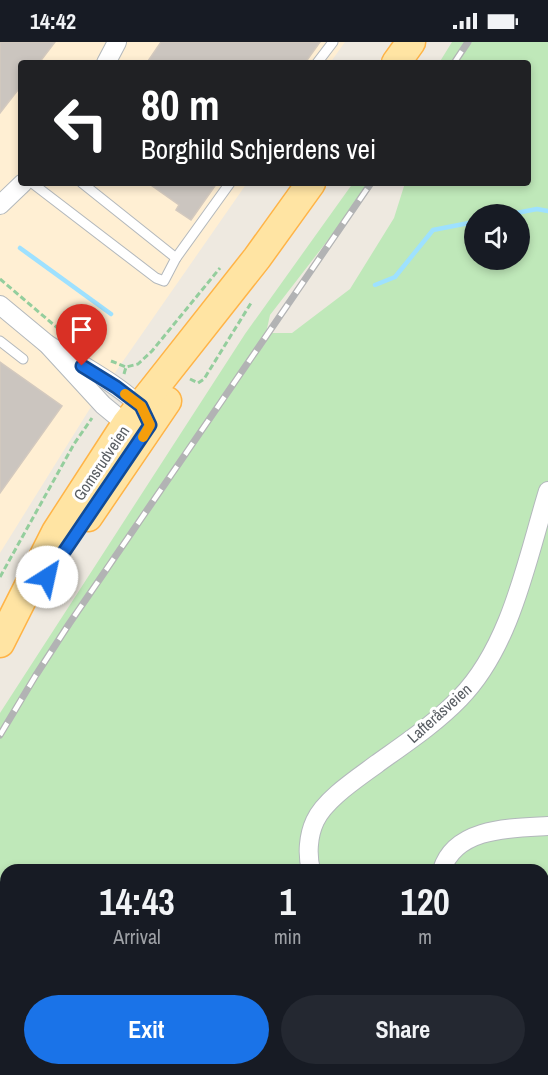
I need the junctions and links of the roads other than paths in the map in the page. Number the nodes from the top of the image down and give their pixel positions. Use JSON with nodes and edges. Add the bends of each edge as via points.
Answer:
{"nodes":[{"id":1,"x":117,"y":42,"type":"edge"},
{"id":2,"x":333,"y":42,"type":"edge"},
{"id":3,"x":411,"y":42,"type":"edge"},
{"id":4,"x":108,"y":60,"type":"edge"},
{"id":5,"x":319,"y":60,"type":"edge"},
{"id":6,"x":398,"y":60,"type":"edge"},
{"id":7,"x":20,"y":186,"type":"edge"},
{"id":8,"x":36,"y":186,"type":"edge"},
{"id":9,"x":86,"y":186,"type":"edge"},
{"id":10,"x":228,"y":186,"type":"edge"},
{"id":11,"x":308,"y":186,"type":"edge"},
{"id":12,"x":0,"y":205,"type":"edge"},
{"id":13,"x":176,"y":258,"type":"junction"},
{"id":14,"x":0,"y":305,"type":"edge"},
{"id":15,"x":0,"y":341,"type":"edge"},
{"id":16,"x":22,"y":358,"type":"dead end"},
{"id":17,"x":139,"y":419,"type":"junction"},
{"id":18,"x":548,"y":491,"type":"edge"},
{"id":19,"x":5,"y":634,"type":"edge"},
{"id":20,"x":548,"y":826,"type":"edge"},
{"id":21,"x":310,"y":864,"type":"edge"},
{"id":22,"x":445,"y":864,"type":"edge"}],
"edges":[{"from":1,"to":4,"type":"street"},
{"from":2,"to":5,"type":"lane"},
{"from":3,"to":6,"type":"main road"},
{"from":7,"to":12,"type":"street"},
{"from":8,"to":13,"type":"lane","via":[[156,278],[164,281]]},
{"from":9,"to":13,"type":"lane"},
{"from":10,"to":13,"type":"lane"},
{"from":11,"to":17,"type":"main road","name":"Gomsrudveien","via":[[257,258],[227,312]]},
{"from":14,"to":17,"type":"street","via":[[47,344],[116,387]]},
{"from":15,"to":16,"type":"lane"},
{"from":17,"to":19,"type":"main road","name":"Gomsrudveien","via":[[37,592]]},
{"from":18,"to":21,"type":"street","name":"Lafteråsveien","via":[[504,631],[484,669],[461,698],[436,720],[331,800],[315,820],[308,844]]},
{"from":20,"to":22,"type":"street","via":[[479,835],[457,848]]}]}
